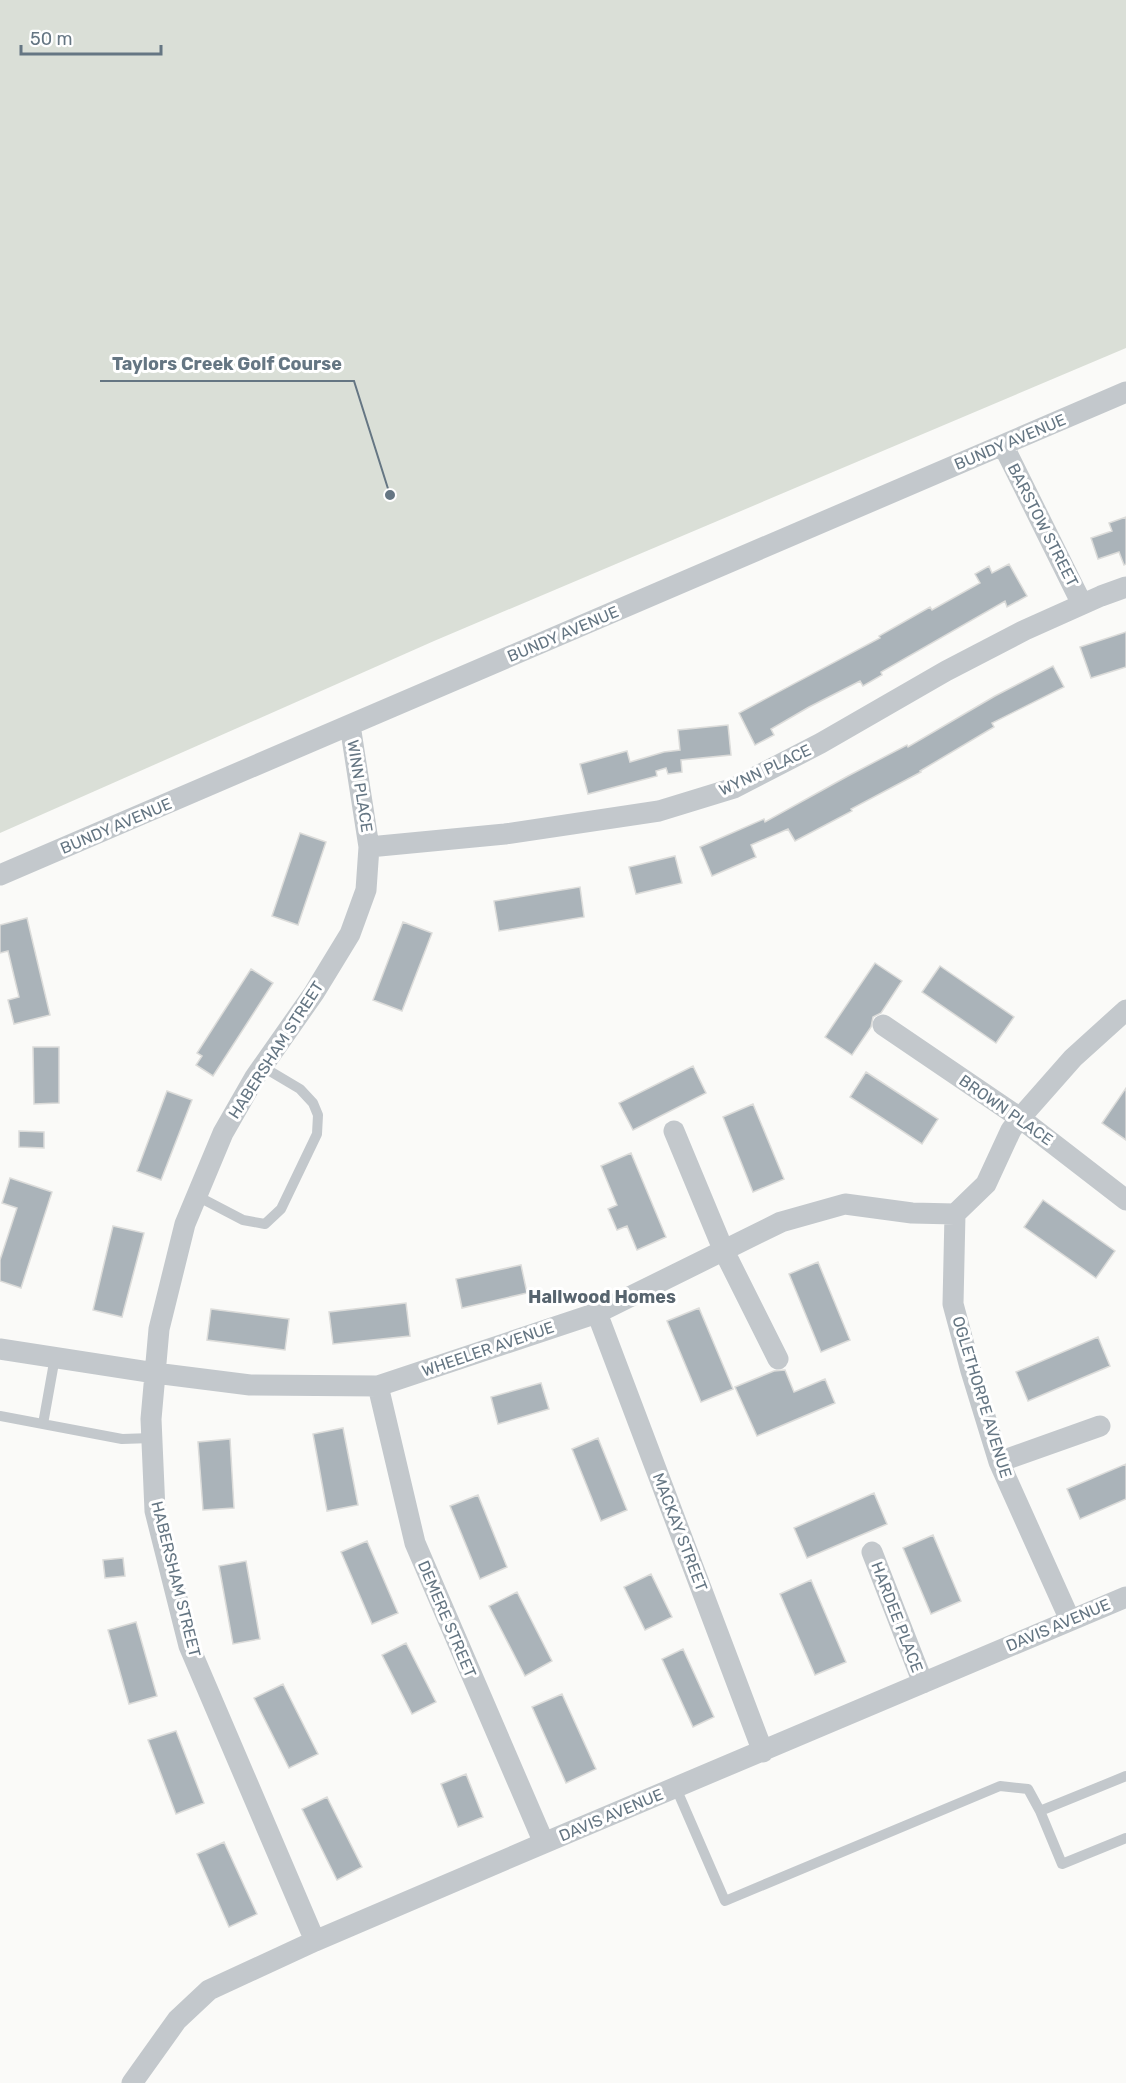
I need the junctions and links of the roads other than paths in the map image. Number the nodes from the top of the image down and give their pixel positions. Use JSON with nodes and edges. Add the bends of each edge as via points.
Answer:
{"nodes":[{"id":1,"x":1126,"y":392,"type":"edge"},
{"id":2,"x":1003,"y":445,"type":"junction"},
{"id":3,"x":1126,"y":587,"type":"edge"},
{"id":4,"x":1082,"y":604,"type":"junction"},
{"id":5,"x":350,"y":725,"type":"junction"},
{"id":6,"x":369,"y":847,"type":"junction"},
{"id":7,"x":0,"y":875,"type":"edge"},
{"id":8,"x":1126,"y":1010,"type":"edge"},
{"id":9,"x":883,"y":1025,"type":"dead end"},
{"id":10,"x":263,"y":1067,"type":"junction"},
{"id":11,"x":1020,"y":1118,"type":"junction"},
{"id":12,"x":674,"y":1131,"type":"dead end"},
{"id":13,"x":197,"y":1196,"type":"junction"},
{"id":14,"x":1126,"y":1200,"type":"edge"},
{"id":15,"x":955,"y":1214,"type":"junction"},
{"id":16,"x":723,"y":1249,"type":"junction"},
{"id":17,"x":597,"y":1313,"type":"junction"},
{"id":18,"x":0,"y":1348,"type":"edge"},
{"id":19,"x":55,"y":1357,"type":"junction"},
{"id":20,"x":778,"y":1359,"type":"dead end"},
{"id":21,"x":155,"y":1373,"type":"junction"},
{"id":22,"x":378,"y":1386,"type":"junction"},
{"id":23,"x":0,"y":1416,"type":"edge"},
{"id":24,"x":44,"y":1424,"type":"junction"},
{"id":25,"x":1100,"y":1426,"type":"dead end"},
{"id":26,"x":152,"y":1438,"type":"junction"},
{"id":27,"x":999,"y":1462,"type":"junction"},
{"id":28,"x":872,"y":1552,"type":"dead end"},
{"id":29,"x":1126,"y":1597,"type":"edge"},
{"id":30,"x":1070,"y":1620,"type":"junction"},
{"id":31,"x":923,"y":1683,"type":"junction"},
{"id":32,"x":763,"y":1752,"type":"junction"},
{"id":33,"x":1126,"y":1776,"type":"edge"},
{"id":34,"x":676,"y":1788,"type":"junction"},
{"id":35,"x":1040,"y":1811,"type":"junction"},
{"id":36,"x":1126,"y":1838,"type":"edge"},
{"id":37,"x":544,"y":1843,"type":"junction"},
{"id":38,"x":315,"y":1941,"type":"junction"},
{"id":39,"x":132,"y":2083,"type":"edge"}],
"edges":[{"from":1,"to":2,"type":"street","name":"BUNDY AVENUE"},
{"from":2,"to":4,"type":"street","name":"BARSTOW STREET"},
{"from":2,"to":5,"type":"street","name":"BUNDY AVENUE"},
{"from":3,"to":4,"type":"street","name":"WYNN PLACE"},
{"from":4,"to":6,"type":"street","name":"WYNN PLACE","via":[[945,671],[734,788],[659,811],[505,834]]},
{"from":5,"to":6,"type":"street","name":"WINN PLACE"},
{"from":5,"to":7,"type":"street","name":"BUNDY AVENUE"},
{"from":6,"to":10,"type":"street","name":"HABERSHAM STREET","via":[[366,890],[350,934]]},
{"from":8,"to":11,"type":"street","via":[[1072,1058]]},
{"from":9,"to":11,"type":"street","name":"BROWN PLACE"},
{"from":10,"to":13,"type":"street","name":"HABERSHAM STREET","via":[[224,1133]]},
{"from":10,"to":13,"type":"lane","via":[[300,1089],[318,1115],[317,1134],[281,1209],[265,1224],[243,1220]]},
{"from":11,"to":14,"type":"street","name":"BROWN PLACE"},
{"from":11,"to":15,"type":"street","via":[[987,1184]]},
{"from":12,"to":16,"type":"street"},
{"from":13,"to":21,"type":"street","name":"HABERSHAM STREET","via":[[185,1224],[159,1329]]},
{"from":15,"to":16,"type":"street","name":"WHEELER AVENUE","via":[[845,1204],[781,1222]]},
{"from":15,"to":27,"type":"street","name":"OGLETHORPE AVENUE","via":[[954,1304]]},
{"from":16,"to":17,"type":"street","name":"WHEELER AVENUE"},
{"from":16,"to":20,"type":"street"},
{"from":17,"to":22,"type":"street","name":"WHEELER AVENUE"},
{"from":17,"to":32,"type":"street","name":"MACKAY STREET"},
{"from":18,"to":19,"type":"street","name":"WHEELER AVENUE"},
{"from":19,"to":21,"type":"street","name":"WHEELER AVENUE"},
{"from":19,"to":24,"type":"lane"},
{"from":21,"to":22,"type":"street","name":"WHEELER AVENUE","via":[[250,1385]]},
{"from":21,"to":26,"type":"street","name":"HABERSHAM STREET"},
{"from":22,"to":37,"type":"street","name":"DEMERE STREET","via":[[415,1543]]},
{"from":23,"to":24,"type":"lane"},
{"from":24,"to":26,"type":"lane","via":[[122,1439]]},
{"from":25,"to":27,"type":"street"},
{"from":26,"to":38,"type":"street","name":"HABERSHAM STREET","via":[[155,1511],[189,1646]]},
{"from":27,"to":30,"type":"street","name":"OGLETHORPE AVENUE"},
{"from":28,"to":31,"type":"street","name":"HARDEE PLACE"},
{"from":29,"to":30,"type":"street","name":"DAVIS AVENUE"},
{"from":30,"to":31,"type":"street","name":"DAVIS AVENUE"},
{"from":31,"to":32,"type":"street","name":"DAVIS AVENUE"},
{"from":32,"to":34,"type":"street","name":"DAVIS AVENUE"},
{"from":33,"to":35,"type":"lane"},
{"from":34,"to":35,"type":"lane","via":[[725,1901],[1000,1786],[1028,1789]]},
{"from":34,"to":37,"type":"street","name":"DAVIS AVENUE"},
{"from":35,"to":36,"type":"lane","via":[[1062,1864]]},
{"from":37,"to":38,"type":"street","name":"DAVIS AVENUE"},
{"from":38,"to":39,"type":"street","name":"DAVIS AVENUE","via":[[209,1990],[177,2020]]}]}
